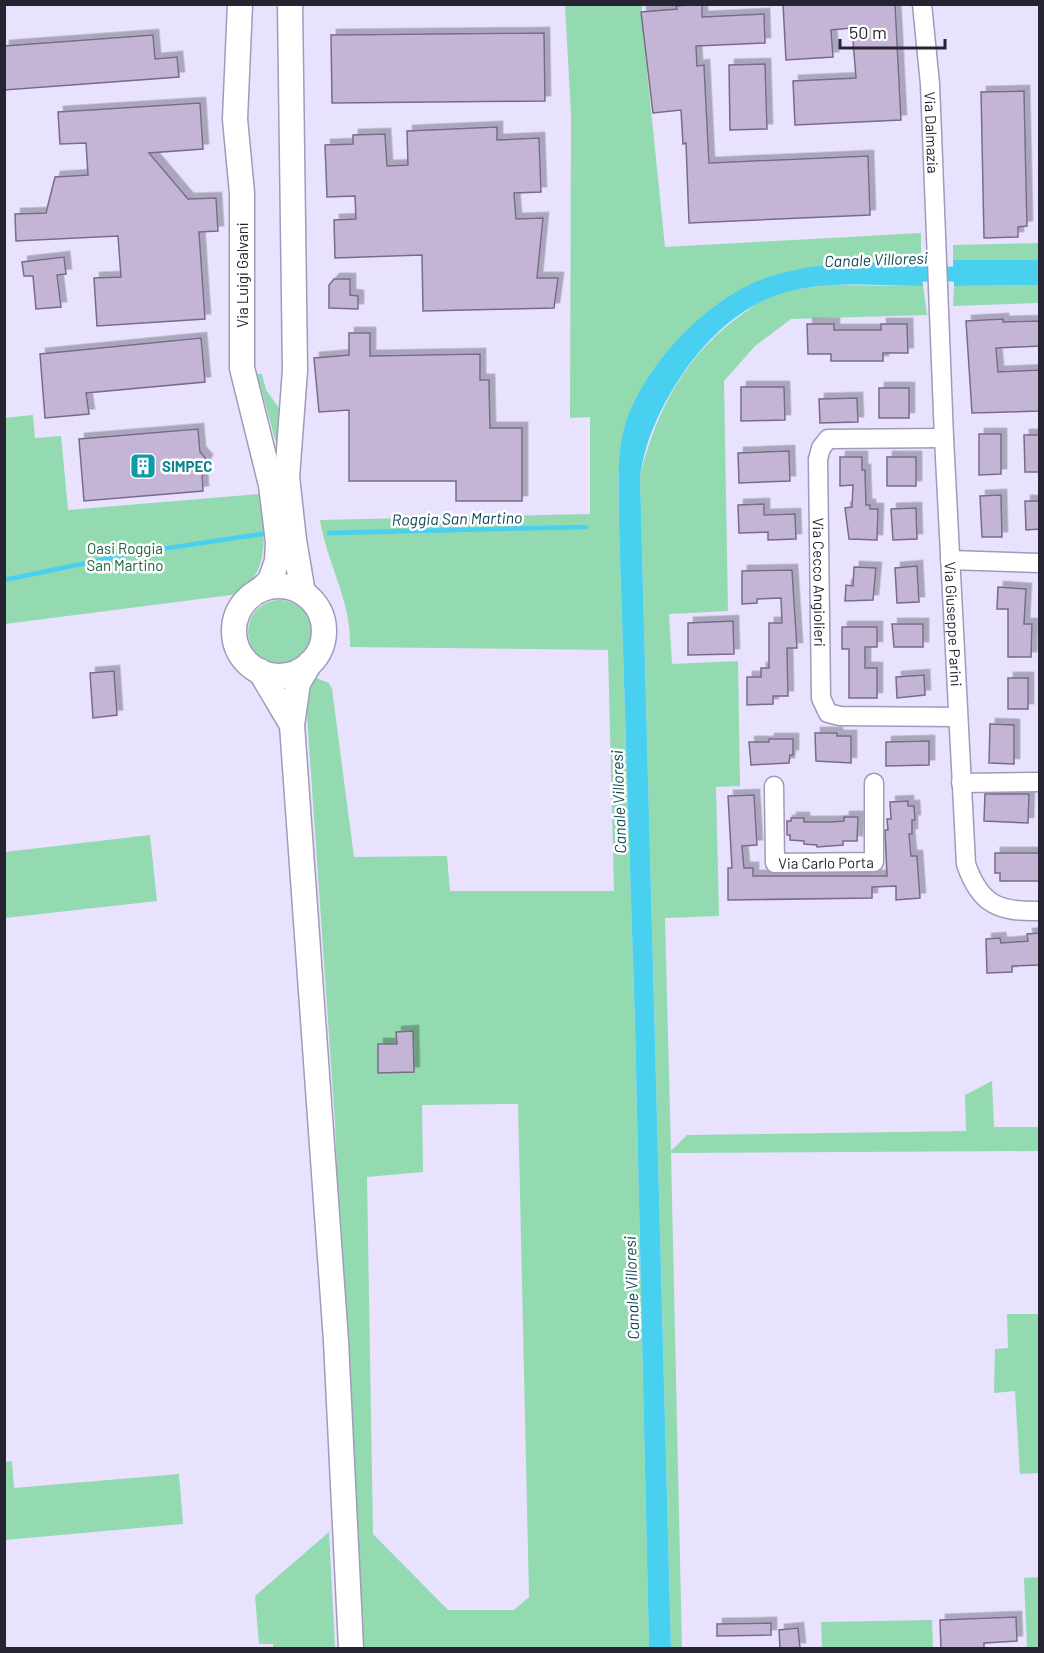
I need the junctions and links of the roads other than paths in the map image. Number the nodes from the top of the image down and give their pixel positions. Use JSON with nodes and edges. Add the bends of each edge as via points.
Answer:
{"nodes":[{"id":1,"x":240,"y":4,"type":"edge"},
{"id":2,"x":290,"y":4,"type":"edge"},
{"id":3,"x":922,"y":4,"type":"edge"},
{"id":4,"x":938,"y":286,"type":"joint"},
{"id":5,"x":944,"y":438,"type":"junction"},
{"id":6,"x":286,"y":541,"type":"junction"},
{"id":7,"x":950,"y":560,"type":"junction"},
{"id":8,"x":1040,"y":563,"type":"edge"},
{"id":9,"x":260,"y":590,"type":"junction"},
{"id":10,"x":303,"y":592,"type":"junction"},
{"id":11,"x":310,"y":663,"type":"junction"},
{"id":12,"x":260,"y":671,"type":"junction"},
{"id":13,"x":958,"y":717,"type":"junction"},
{"id":14,"x":292,"y":725,"type":"junction"},
{"id":15,"x":1040,"y":782,"type":"edge"},
{"id":16,"x":874,"y":783,"type":"dead end"},
{"id":17,"x":961,"y":783,"type":"junction"},
{"id":18,"x":774,"y":786,"type":"dead end"},
{"id":19,"x":1040,"y":911,"type":"edge"},
{"id":20,"x":351,"y":1648,"type":"edge"}],
"edges":[{"from":1,"to":6,"type":"main road","name":"Via Luigi Galvani","via":[[236,119],[242,193],[242,368]]},
{"from":2,"to":6,"type":"main road","via":[[295,370]]},
{"from":3,"to":4,"type":"street","name":"Via Dalmazia","via":[[930,84]]},
{"from":4,"to":5,"type":"street","name":"Via Giuseppe Parini"},
{"from":5,"to":7,"type":"street","name":"Via Giuseppe Parini"},
{"from":5,"to":13,"type":"street","name":"Via Cecco Angiolieri","via":[[828,439],[821,448],[821,698],[828,712],[840,716]]},
{"from":6,"to":9,"type":"main road","via":[[270,581]]},
{"from":6,"to":10,"type":"main road"},
{"from":7,"to":8,"type":"street"},
{"from":7,"to":13,"type":"street","name":"Via Giuseppe Parini"},
{"from":9,"to":10,"type":"main road","via":[[282,586]]},
{"from":9,"to":12,"type":"main road","via":[[245,602],[234,630],[240,653]]},
{"from":10,"to":11,"type":"main road","via":[[315,604],[324,626],[323,642]]},
{"from":11,"to":12,"type":"main road","via":[[286,675]]},
{"from":11,"to":14,"type":"main road","via":[[298,683]]},
{"from":12,"to":14,"type":"main road"},
{"from":13,"to":17,"type":"street","name":"Via Giuseppe Parini"},
{"from":14,"to":20,"type":"main road","via":[[336,1341]]},
{"from":15,"to":17,"type":"street"},
{"from":16,"to":18,"type":"street","name":"Via Carlo Porta","via":[[874,862],[775,862]]},
{"from":17,"to":19,"type":"street","name":"Via Giuseppe Parini","via":[[966,864],[972,884],[988,902],[1004,909]]}]}
